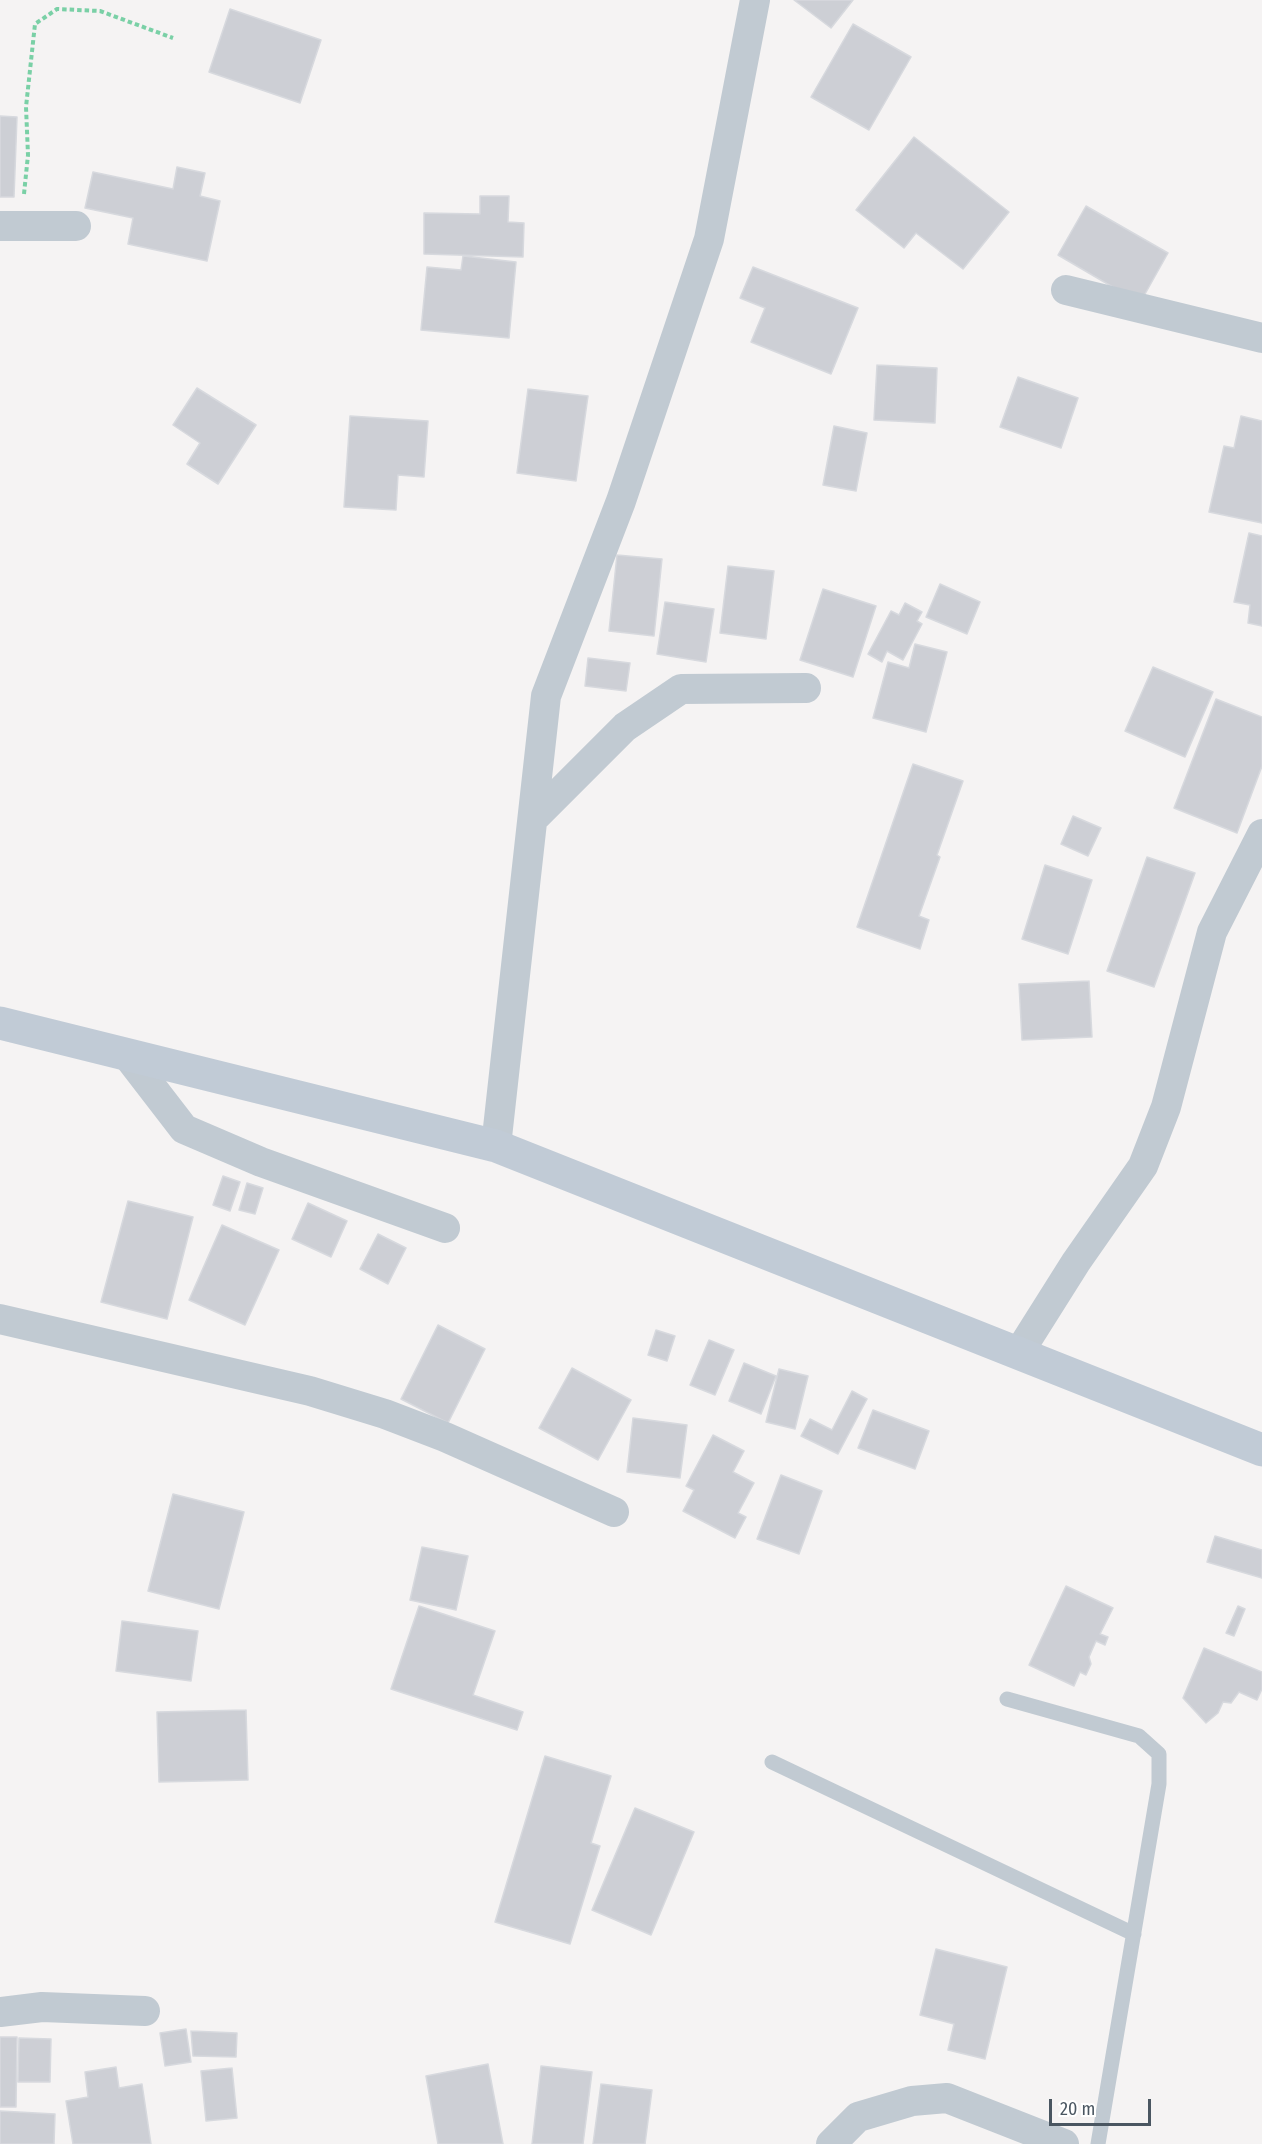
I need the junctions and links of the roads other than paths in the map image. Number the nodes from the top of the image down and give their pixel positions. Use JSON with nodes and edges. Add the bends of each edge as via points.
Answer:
{"nodes":[{"id":1,"x":755,"y":0,"type":"edge"},
{"id":2,"x":11,"y":226,"type":"edge"},
{"id":3,"x":76,"y":226,"type":"dead end"},
{"id":4,"x":1066,"y":290,"type":"dead end"},
{"id":5,"x":1262,"y":338,"type":"edge"},
{"id":6,"x":807,"y":688,"type":"dead end"},
{"id":7,"x":533,"y":819,"type":"junction"},
{"id":8,"x":1262,"y":834,"type":"edge"},
{"id":9,"x":0,"y":1023,"type":"edge"},
{"id":10,"x":127,"y":1054,"type":"junction"},
{"id":11,"x":496,"y":1146,"type":"junction"},
{"id":12,"x":445,"y":1228,"type":"dead end"},
{"id":13,"x":0,"y":1318,"type":"edge"},
{"id":14,"x":1018,"y":1353,"type":"junction"},
{"id":15,"x":1262,"y":1450,"type":"edge"},
{"id":16,"x":614,"y":1512,"type":"dead end"},
{"id":17,"x":1007,"y":1699,"type":"dead end"},
{"id":18,"x":772,"y":1762,"type":"dead end"},
{"id":19,"x":1134,"y":1934,"type":"junction"},
{"id":20,"x":145,"y":2011,"type":"dead end"},
{"id":21,"x":0,"y":2013,"type":"edge"},
{"id":22,"x":831,"y":2144,"type":"edge"},
{"id":23,"x":1064,"y":2144,"type":"edge"},
{"id":24,"x":1098,"y":2144,"type":"edge"}],
"edges":[{"from":1,"to":7,"type":"street","via":[[709,239],[621,501],[546,696]]},
{"from":2,"to":3,"type":"street"},
{"from":4,"to":5,"type":"street"},
{"from":6,"to":7,"type":"street","via":[[681,689],[625,727]]},
{"from":7,"to":11,"type":"street"},
{"from":8,"to":14,"type":"street","via":[[1212,932],[1166,1107],[1143,1166]]},
{"from":9,"to":10,"type":"main road"},
{"from":10,"to":11,"type":"main road"},
{"from":10,"to":12,"type":"street","via":[[184,1129],[261,1162]]},
{"from":11,"to":14,"type":"main road"},
{"from":13,"to":16,"type":"street","via":[[310,1391],[385,1414]]},
{"from":14,"to":15,"type":"main road"},
{"from":17,"to":19,"type":"lane","via":[[1139,1736],[1159,1754],[1159,1784]]},
{"from":18,"to":19,"type":"lane"},
{"from":19,"to":24,"type":"lane"},
{"from":20,"to":21,"type":"street","via":[[42,2007]]},
{"from":22,"to":23,"type":"street","via":[[858,2117],[912,2101],[947,2098]]}]}
